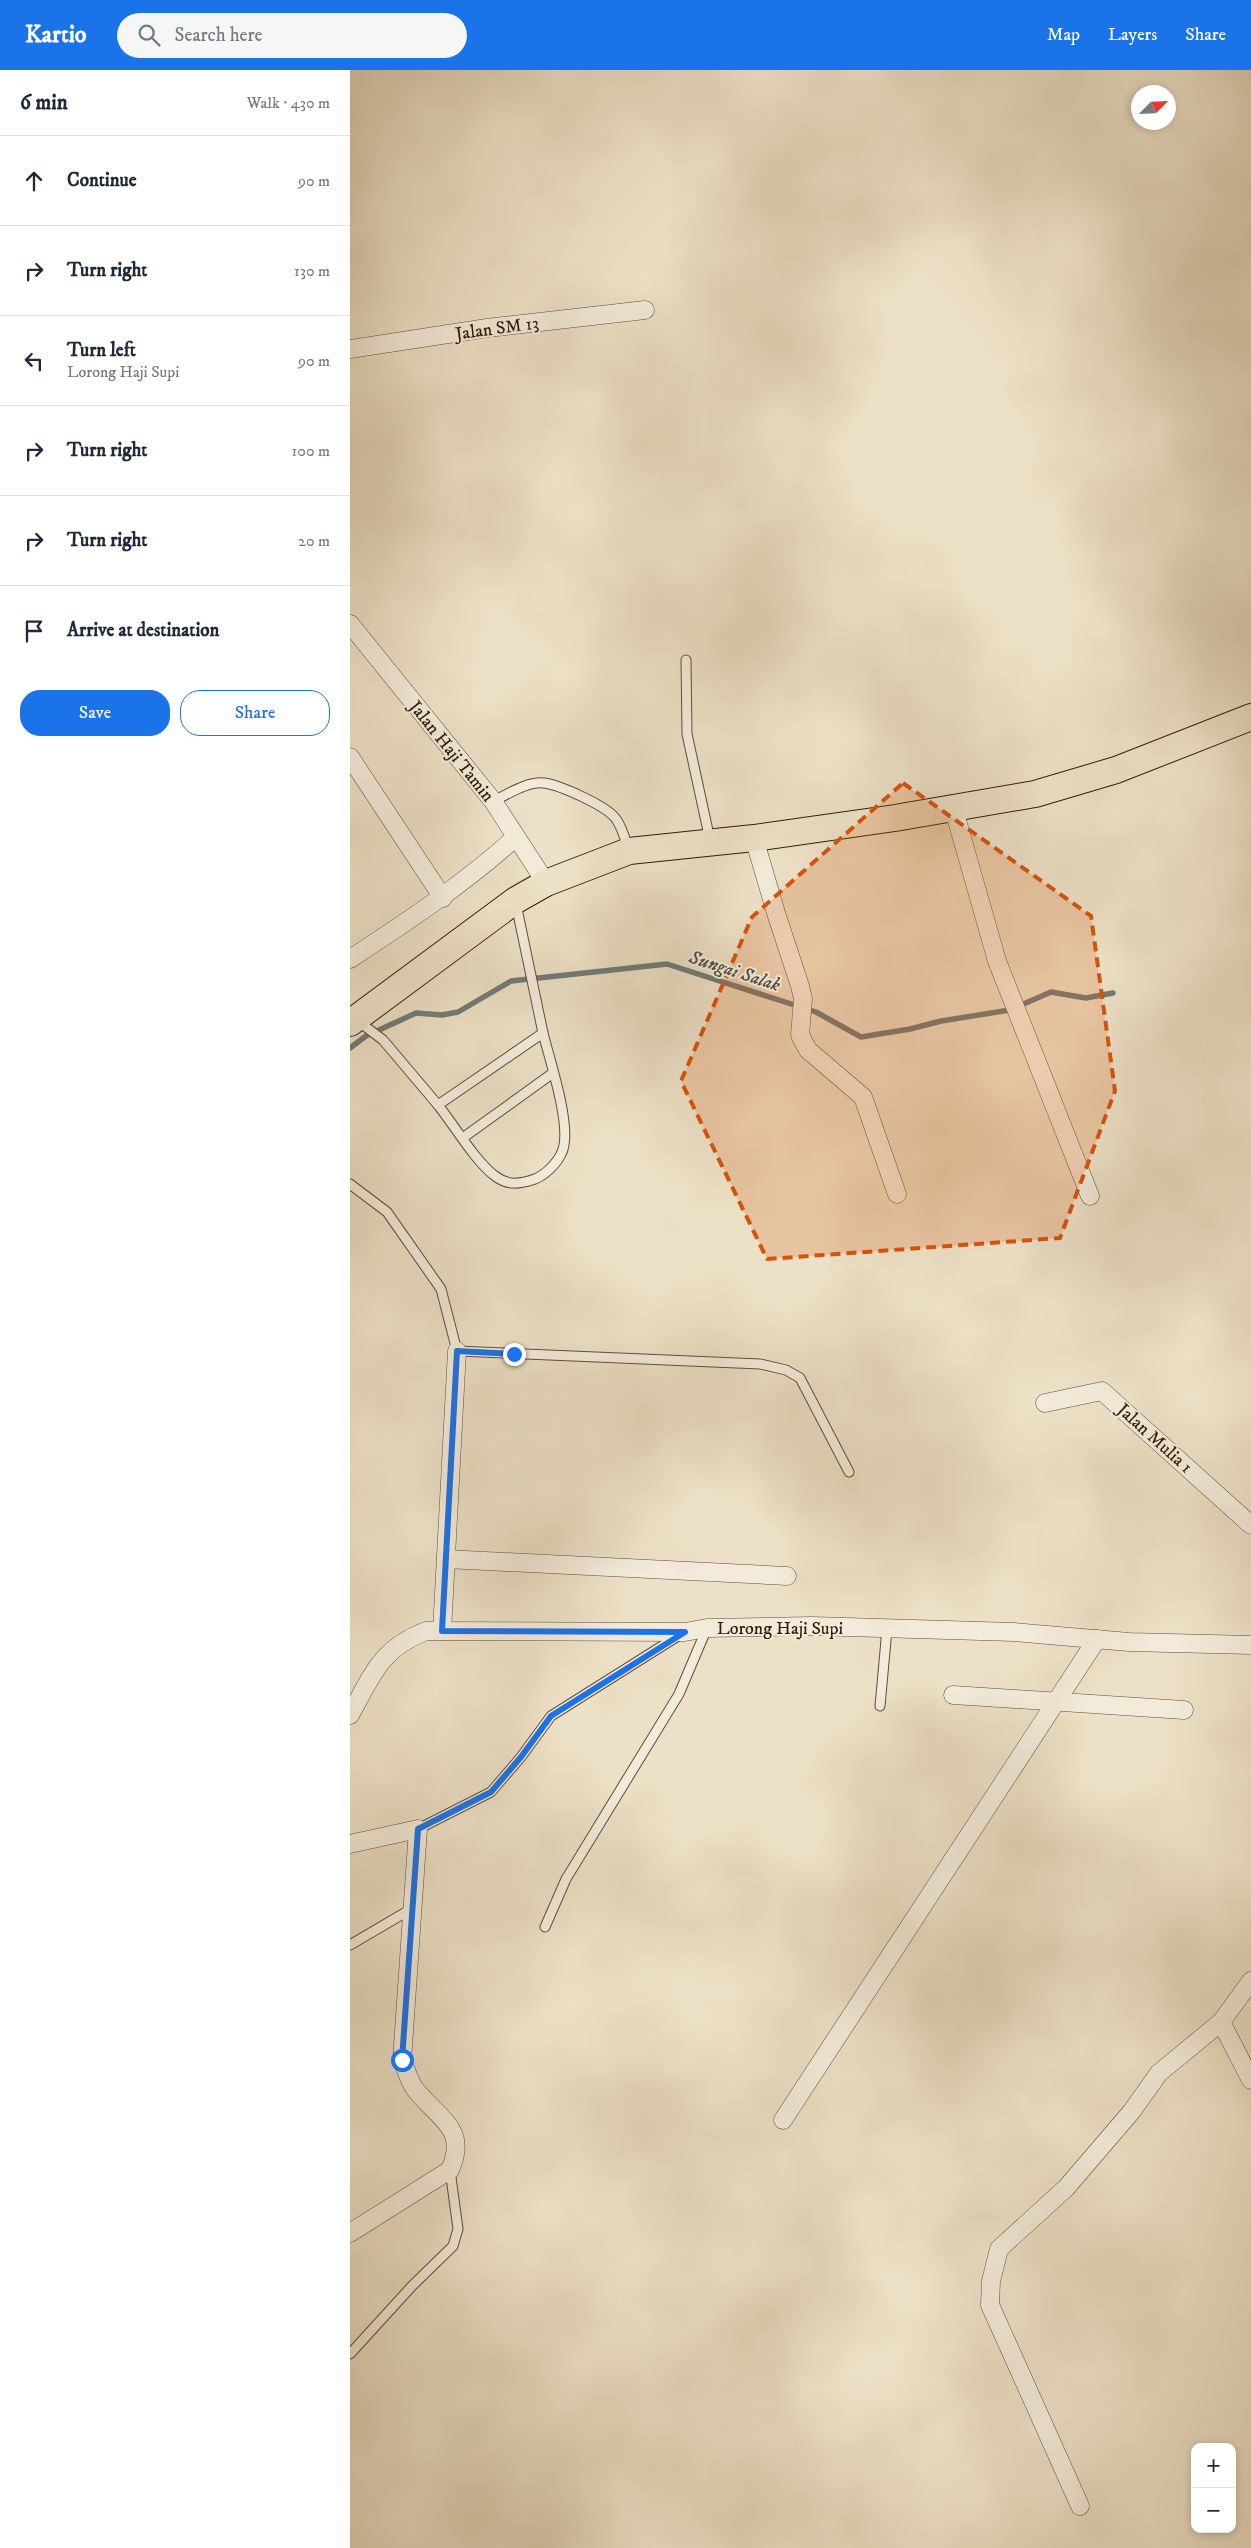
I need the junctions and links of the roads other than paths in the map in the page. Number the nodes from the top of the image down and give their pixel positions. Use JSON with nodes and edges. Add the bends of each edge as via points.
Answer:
{"nodes":[{"id":1,"x":645,"y":310,"type":"dead end"},
{"id":2,"x":350,"y":350,"type":"edge"},
{"id":3,"x":350,"y":624,"type":"edge"},
{"id":4,"x":686,"y":660,"type":"dead end"},
{"id":5,"x":1251,"y":717,"type":"edge"},
{"id":6,"x":350,"y":757,"type":"edge"},
{"id":7,"x":493,"y":801,"type":"junction"},
{"id":8,"x":954,"y":810,"type":"junction"},
{"id":9,"x":516,"y":838,"type":"junction"},
{"id":10,"x":754,"y":838,"type":"junction"},
{"id":11,"x":710,"y":843,"type":"junction"},
{"id":12,"x":629,"y":851,"type":"junction"},
{"id":13,"x":546,"y":883,"type":"junction"},
{"id":14,"x":443,"y":898,"type":"junction"},
{"id":15,"x":516,"y":900,"type":"junction"},
{"id":16,"x":350,"y":959,"type":"edge"},
{"id":17,"x":356,"y":1022,"type":"edge"},
{"id":18,"x":543,"y":1033,"type":"junction"},
{"id":19,"x":552,"y":1073,"type":"junction"},
{"id":20,"x":438,"y":1105,"type":"junction"},
{"id":21,"x":464,"y":1137,"type":"junction"},
{"id":22,"x":350,"y":1184,"type":"edge"},
{"id":23,"x":896,"y":1194,"type":"dead end"},
{"id":24,"x":1090,"y":1196,"type":"dead end"},
{"id":25,"x":457,"y":1351,"type":"junction"},
{"id":26,"x":1045,"y":1403,"type":"dead end"},
{"id":27,"x":849,"y":1472,"type":"dead end"},
{"id":28,"x":1251,"y":1525,"type":"edge"},
{"id":29,"x":446,"y":1559,"type":"junction"},
{"id":30,"x":787,"y":1576,"type":"dead end"},
{"id":31,"x":707,"y":1628,"type":"junction"},
{"id":32,"x":887,"y":1629,"type":"junction"},
{"id":33,"x":442,"y":1631,"type":"junction"},
{"id":34,"x":685,"y":1632,"type":"junction"},
{"id":35,"x":1097,"y":1639,"type":"junction"},
{"id":36,"x":1251,"y":1645,"type":"edge"},
{"id":37,"x":953,"y":1695,"type":"dead end"},
{"id":38,"x":1056,"y":1701,"type":"junction"},
{"id":39,"x":880,"y":1706,"type":"dead end"},
{"id":40,"x":1184,"y":1710,"type":"dead end"},
{"id":41,"x":350,"y":1715,"type":"edge"},
{"id":42,"x":418,"y":1829,"type":"junction"},
{"id":43,"x":350,"y":1844,"type":"edge"},
{"id":44,"x":413,"y":1908,"type":"junction"},
{"id":45,"x":545,"y":1927,"type":"dead end"},
{"id":46,"x":350,"y":1945,"type":"edge"},
{"id":47,"x":1251,"y":1981,"type":"edge"},
{"id":48,"x":1221,"y":2022,"type":"junction"},
{"id":49,"x":1251,"y":2080,"type":"edge"},
{"id":50,"x":783,"y":2120,"type":"dead end"},
{"id":51,"x":450,"y":2170,"type":"junction"},
{"id":52,"x":350,"y":2233,"type":"edge"},
{"id":53,"x":350,"y":2354,"type":"edge"},
{"id":54,"x":1080,"y":2506,"type":"dead end"}],
"edges":[{"from":1,"to":2,"type":"street","name":"Jalan SM 13","via":[[487,328]]},
{"from":3,"to":7,"type":"street","name":"Jalan Haji Tamin"},
{"from":4,"to":11,"type":"lane","via":[[687,734]]},
{"from":5,"to":8,"type":"main road","via":[[1116,770],[1035,794]]},
{"from":6,"to":14,"type":"street"},
{"from":7,"to":9,"type":"street","name":"Jalan Haji Tamin"},
{"from":7,"to":12,"type":"lane","via":[[531,784],[544,783],[559,788],[608,810],[617,820]]},
{"from":8,"to":10,"type":"main road"},
{"from":8,"to":24,"type":"street","via":[[997,961]]},
{"from":9,"to":13,"type":"street","name":"Jalan Haji Tamin"},
{"from":9,"to":14,"type":"street"},
{"from":10,"to":11,"type":"main road"},
{"from":10,"to":23,"type":"street","via":[[803,999],[800,1035],[808,1050],[863,1097]]},
{"from":11,"to":12,"type":"main road"},
{"from":12,"to":13,"type":"main road"},
{"from":13,"to":15,"type":"main road"},
{"from":14,"to":16,"type":"street"},
{"from":15,"to":17,"type":"main road"},
{"from":15,"to":18,"type":"lane"},
{"from":17,"to":20,"type":"lane","via":[[383,1040]]},
{"from":18,"to":19,"type":"lane"},
{"from":18,"to":20,"type":"lane"},
{"from":19,"to":21,"type":"lane"},
{"from":19,"to":21,"type":"lane","via":[[564,1145],[550,1168],[538,1177],[510,1184],[497,1178]]},
{"from":20,"to":21,"type":"lane"},
{"from":22,"to":25,"type":"lane","via":[[387,1212],[441,1288]]},
{"from":25,"to":27,"type":"lane","via":[[760,1364],[786,1370],[800,1378]]},
{"from":25,"to":29,"type":"street"},
{"from":26,"to":28,"type":"street","name":"Jalan Mulia 1","via":[[1102,1391]]},
{"from":29,"to":30,"type":"street"},
{"from":29,"to":33,"type":"street"},
{"from":31,"to":32,"type":"street","name":"Lorong Haji Supi","via":[[813,1626]]},
{"from":31,"to":34,"type":"street","name":"Lorong Haji Supi"},
{"from":31,"to":45,"type":"lane","via":[[680,1694],[566,1879]]},
{"from":32,"to":35,"type":"street","name":"Lorong Haji Supi","via":[[1014,1632]]},
{"from":32,"to":39,"type":"lane"},
{"from":33,"to":34,"type":"street","name":"Lorong Haji Supi"},
{"from":33,"to":41,"type":"street","name":"Lorong Haji Supi","via":[[426,1631],[405,1640],[389,1652],[373,1672]]},
{"from":34,"to":42,"type":"lane","via":[[551,1716],[491,1792]]},
{"from":35,"to":36,"type":"street","name":"Lorong Haji Supi"},
{"from":35,"to":38,"type":"street"},
{"from":37,"to":38,"type":"street"},
{"from":38,"to":40,"type":"street"},
{"from":38,"to":50,"type":"street"},
{"from":42,"to":43,"type":"street"},
{"from":42,"to":44,"type":"street"},
{"from":44,"to":46,"type":"lane"},
{"from":44,"to":51,"type":"street","via":[[402,2060],[414,2088],[452,2131],[457,2142]]},
{"from":47,"to":48,"type":"street"},
{"from":48,"to":49,"type":"street"},
{"from":48,"to":54,"type":"street","via":[[1159,2074],[1066,2188],[999,2249],[991,2281],[990,2305]]},
{"from":51,"to":52,"type":"street"},
{"from":51,"to":53,"type":"lane","via":[[458,2228],[453,2246]]}]}
